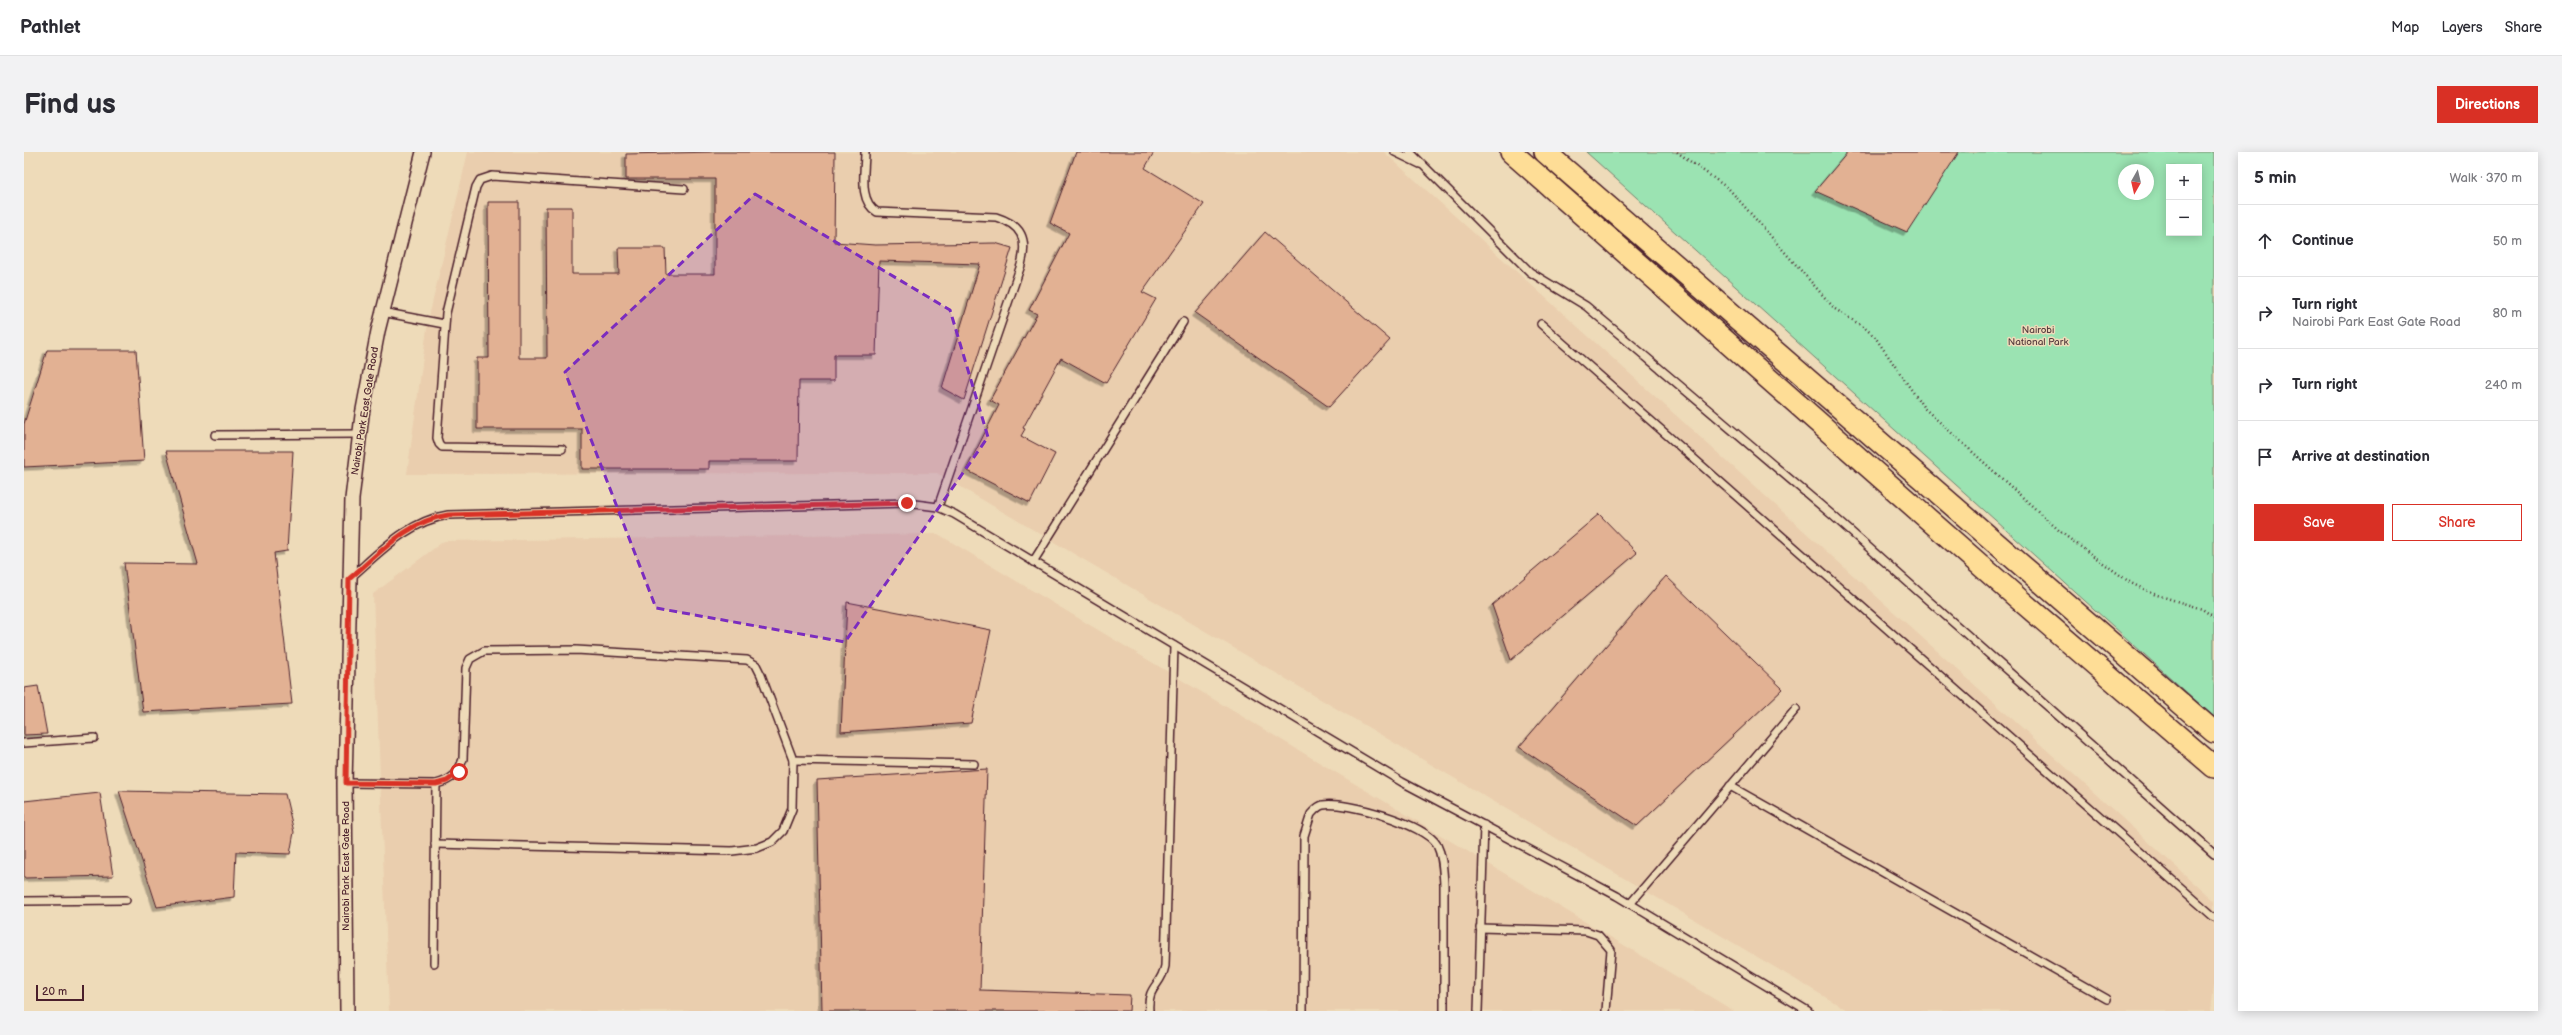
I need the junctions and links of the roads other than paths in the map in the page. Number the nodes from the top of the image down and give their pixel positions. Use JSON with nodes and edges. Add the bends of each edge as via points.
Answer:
{"nodes":[{"id":1,"x":423,"y":152,"type":"edge"},
{"id":2,"x":865,"y":152,"type":"edge"},
{"id":3,"x":1395,"y":152,"type":"edge"},
{"id":4,"x":1410,"y":152,"type":"edge"},
{"id":5,"x":1511,"y":152,"type":"edge"},
{"id":6,"x":1545,"y":152,"type":"edge"},
{"id":7,"x":1422,"y":164,"type":"junction"},
{"id":8,"x":684,"y":189,"type":"dead end"},
{"id":9,"x":382,"y":312,"type":"junction"},
{"id":10,"x":1183,"y":322,"type":"dead end"},
{"id":11,"x":444,"y":324,"type":"junction"},
{"id":12,"x":1541,"y":324,"type":"dead end"},
{"id":13,"x":360,"y":434,"type":"junction"},
{"id":14,"x":215,"y":435,"type":"dead end"},
{"id":15,"x":562,"y":449,"type":"dead end"},
{"id":16,"x":938,"y":507,"type":"junction"},
{"id":17,"x":1033,"y":562,"type":"junction"},
{"id":18,"x":349,"y":579,"type":"junction"},
{"id":19,"x":1174,"y":646,"type":"junction"},
{"id":20,"x":1796,"y":709,"type":"dead end"},
{"id":21,"x":2214,"y":732,"type":"edge"},
{"id":22,"x":94,"y":738,"type":"dead end"},
{"id":23,"x":24,"y":743,"type":"edge"},
{"id":24,"x":793,"y":760,"type":"junction"},
{"id":25,"x":974,"y":764,"type":"dead end"},
{"id":26,"x":2214,"y":767,"type":"edge"},
{"id":27,"x":346,"y":783,"type":"junction"},
{"id":28,"x":436,"y":784,"type":"junction"},
{"id":29,"x":1730,"y":786,"type":"junction"},
{"id":30,"x":1484,"y":825,"type":"junction"},
{"id":31,"x":435,"y":844,"type":"junction"},
{"id":32,"x":2214,"y":854,"type":"edge"},
{"id":33,"x":126,"y":900,"type":"dead end"},
{"id":34,"x":24,"y":901,"type":"edge"},
{"id":35,"x":1630,"y":904,"type":"junction"},
{"id":36,"x":2214,"y":917,"type":"edge"},
{"id":37,"x":1480,"y":928,"type":"junction"},
{"id":38,"x":434,"y":963,"type":"dead end"},
{"id":39,"x":2107,"y":999,"type":"dead end"},
{"id":40,"x":347,"y":1011,"type":"edge"},
{"id":41,"x":1149,"y":1011,"type":"edge"},
{"id":42,"x":1303,"y":1011,"type":"edge"},
{"id":43,"x":1444,"y":1011,"type":"edge"},
{"id":44,"x":1478,"y":1011,"type":"edge"},
{"id":45,"x":1606,"y":1011,"type":"edge"},
{"id":46,"x":1808,"y":1011,"type":"edge"}],
"edges":[{"from":1,"to":9,"type":"street","name":"Nairobi Park East Gate Road"},
{"from":2,"to":16,"type":"lane","via":[[865,197],[869,207],[877,212],[996,216],[1009,220],[1024,239],[1021,266]]},
{"from":3,"to":7,"type":"lane"},
{"from":4,"to":7,"type":"lane"},
{"from":5,"to":26,"type":"main road","via":[[2020,600]]},
{"from":6,"to":21,"type":"main road"},
{"from":7,"to":32,"type":"lane","via":[[1530,272],[1586,306],[1820,504]]},
{"from":8,"to":11,"type":"lane","via":[[485,177],[476,187]]},
{"from":9,"to":11,"type":"lane"},
{"from":9,"to":13,"type":"street","name":"Nairobi Park East Gate Road"},
{"from":10,"to":17,"type":"lane"},
{"from":11,"to":15,"type":"lane","via":[[437,438],[439,444],[442,447]]},
{"from":12,"to":36,"type":"lane"},
{"from":13,"to":14,"type":"lane"},
{"from":13,"to":18,"type":"street","name":"Nairobi Park East Gate Road","via":[[352,499]]},
{"from":16,"to":17,"type":"lane"},
{"from":16,"to":18,"type":"lane","via":[[907,503],[448,515],[423,520],[403,532]]},
{"from":17,"to":19,"type":"lane"},
{"from":18,"to":27,"type":"street","name":"Nairobi Park East Gate Road"},
{"from":19,"to":30,"type":"lane","via":[[1402,782]]},
{"from":19,"to":41,"type":"lane","via":[[1166,966],[1150,992]]},
{"from":20,"to":29,"type":"lane"},
{"from":22,"to":23,"type":"lane"},
{"from":24,"to":25,"type":"lane"},
{"from":24,"to":28,"type":"lane","via":[[761,675],[756,665],[747,660],[576,650],[484,651],[470,659],[466,668],[464,759],[459,772],[447,781]]},
{"from":24,"to":31,"type":"lane","via":[[792,809],[782,831],[772,842],[758,848],[732,851]]},
{"from":27,"to":28,"type":"lane"},
{"from":27,"to":40,"type":"street","name":"Nairobi Park East Gate Road"},
{"from":28,"to":31,"type":"lane"},
{"from":29,"to":35,"type":"lane"},
{"from":29,"to":39,"type":"lane"},
{"from":30,"to":35,"type":"lane"},
{"from":30,"to":37,"type":"lane"},
{"from":31,"to":38,"type":"lane"},
{"from":33,"to":34,"type":"lane"},
{"from":35,"to":46,"type":"lane"},
{"from":37,"to":44,"type":"lane"},
{"from":37,"to":45,"type":"lane","via":[[1575,930],[1598,935],[1611,950]]},
{"from":42,"to":43,"type":"lane","via":[[1304,836],[1311,814],[1324,805],[1391,816],[1436,844],[1443,863],[1444,877]]}]}
